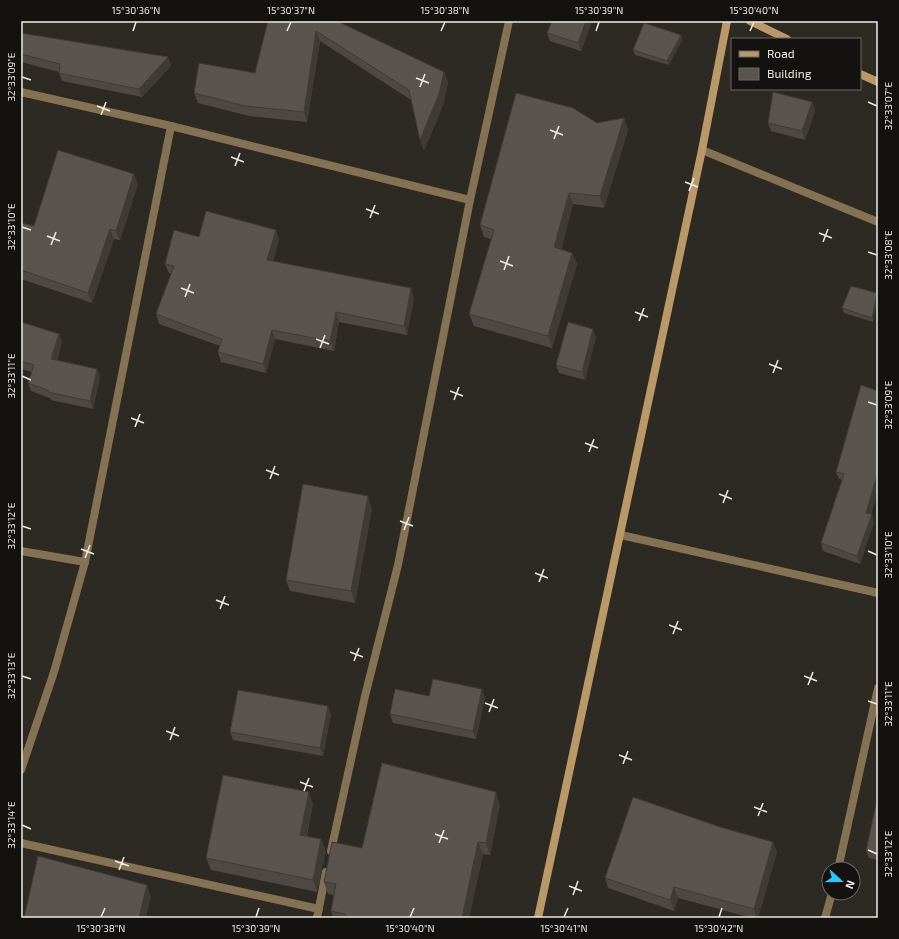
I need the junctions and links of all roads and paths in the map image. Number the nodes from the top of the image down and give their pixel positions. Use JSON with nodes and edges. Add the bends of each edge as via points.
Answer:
{"nodes":[{"id":1,"x":509,"y":21,"type":"edge"},
{"id":2,"x":727,"y":21,"type":"edge"},
{"id":3,"x":750,"y":21,"type":"edge"},
{"id":4,"x":785,"y":38,"type":"edge"},
{"id":5,"x":861,"y":74,"type":"edge"},
{"id":6,"x":878,"y":82,"type":"edge"},
{"id":7,"x":21,"y":92,"type":"edge"},
{"id":8,"x":171,"y":126,"type":"junction"},
{"id":9,"x":702,"y":150,"type":"junction"},
{"id":10,"x":470,"y":200,"type":"junction"},
{"id":11,"x":878,"y":222,"type":"edge"},
{"id":12,"x":621,"y":535,"type":"junction"},
{"id":13,"x":21,"y":551,"type":"edge"},
{"id":14,"x":85,"y":562,"type":"junction"},
{"id":15,"x":878,"y":593,"type":"edge"},
{"id":16,"x":878,"y":688,"type":"edge"},
{"id":17,"x":21,"y":770,"type":"edge"},
{"id":18,"x":21,"y":843,"type":"edge"},
{"id":19,"x":840,"y":861,"type":"edge"},
{"id":20,"x":830,"y":901,"type":"edge"},
{"id":21,"x":318,"y":909,"type":"junction"},
{"id":22,"x":317,"y":918,"type":"edge"},
{"id":23,"x":538,"y":918,"type":"edge"},
{"id":24,"x":825,"y":918,"type":"edge"}],
"edges":[{"from":1,"to":10,"type":"street"},
{"from":2,"to":9,"type":"street"},
{"from":3,"to":4,"type":"street"},
{"from":5,"to":6,"type":"street"},
{"from":7,"to":8,"type":"street"},
{"from":8,"to":10,"type":"street"},
{"from":8,"to":14,"type":"street"},
{"from":9,"to":11,"type":"street"},
{"from":9,"to":12,"type":"street"},
{"from":10,"to":21,"type":"street","via":[[398,565],[365,696]]},
{"from":12,"to":15,"type":"street"},
{"from":12,"to":23,"type":"street"},
{"from":13,"to":14,"type":"street"},
{"from":14,"to":17,"type":"street","via":[[54,672]]},
{"from":16,"to":19,"type":"street"},
{"from":18,"to":21,"type":"street"},
{"from":20,"to":24,"type":"street"},
{"from":21,"to":22,"type":"street"}]}
